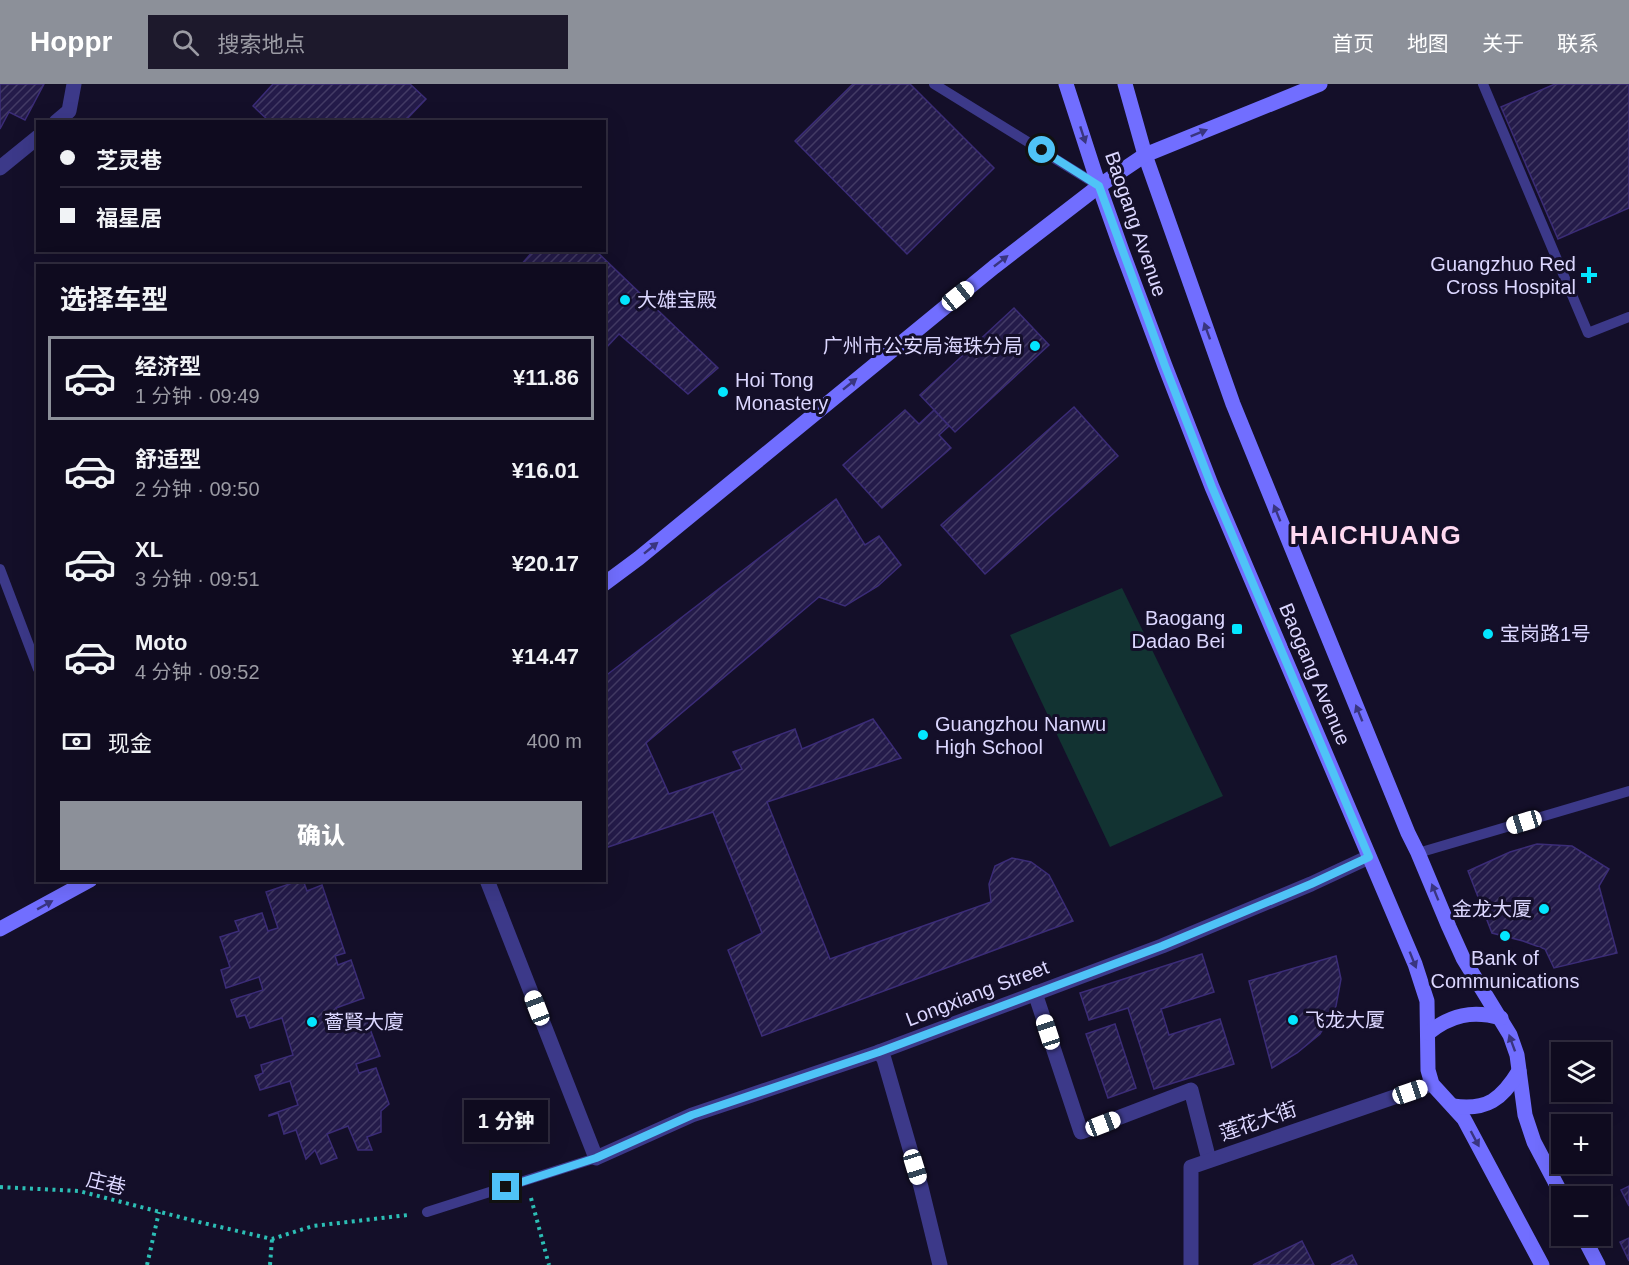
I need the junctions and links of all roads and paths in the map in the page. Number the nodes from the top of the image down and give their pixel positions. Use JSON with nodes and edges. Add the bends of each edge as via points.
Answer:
{"nodes":[{"id":1,"x":74,"y":84,"type":"edge"},
{"id":2,"x":934,"y":84,"type":"edge"},
{"id":3,"x":1066,"y":84,"type":"edge"},
{"id":4,"x":1125,"y":84,"type":"edge"},
{"id":5,"x":1320,"y":84,"type":"edge"},
{"id":6,"x":1483,"y":84,"type":"edge"},
{"id":7,"x":58,"y":120,"type":"edge"},
{"id":8,"x":36,"y":139,"type":"edge"},
{"id":9,"x":1145,"y":155,"type":"junction"},
{"id":10,"x":0,"y":168,"type":"edge"},
{"id":11,"x":1099,"y":186,"type":"junction"},
{"id":12,"x":1629,"y":317,"type":"edge"},
{"id":13,"x":0,"y":569,"type":"edge"},
{"id":14,"x":606,"y":582,"type":"edge"},
{"id":15,"x":6,"y":601,"type":"edge"},
{"id":16,"x":36,"y":665,"type":"edge"},
{"id":17,"x":1629,"y":790,"type":"edge"},
{"id":18,"x":1418,"y":853,"type":"junction"},
{"id":19,"x":1369,"y":857,"type":"junction"},
{"id":20,"x":86,"y":882,"type":"edge"},
{"id":21,"x":488,"y":882,"type":"edge"},
{"id":22,"x":0,"y":929,"type":"edge"},
{"id":23,"x":1035,"y":993,"type":"junction"},
{"id":24,"x":1501,"y":1018,"type":"junction"},
{"id":25,"x":1428,"y":1033,"type":"junction"},
{"id":26,"x":879,"y":1052,"type":"junction"},
{"id":27,"x":1519,"y":1071,"type":"junction"},
{"id":28,"x":1432,"y":1084,"type":"junction"},
{"id":29,"x":1453,"y":1106,"type":"junction"},
{"id":30,"x":596,"y":1158,"type":"junction"},
{"id":31,"x":1209,"y":1160,"type":"junction"},
{"id":32,"x":526,"y":1180,"type":"junction"},
{"id":33,"x":1557,"y":1186,"type":"edge"},
{"id":34,"x":0,"y":1187,"type":"edge"},
{"id":35,"x":159,"y":1212,"type":"junction"},
{"id":36,"x":426,"y":1212,"type":"joint"},
{"id":37,"x":272,"y":1239,"type":"junction"},
{"id":38,"x":1588,"y":1246,"type":"edge"},
{"id":39,"x":147,"y":1265,"type":"edge"},
{"id":40,"x":270,"y":1265,"type":"edge"},
{"id":41,"x":549,"y":1265,"type":"edge"},
{"id":42,"x":940,"y":1265,"type":"edge"},
{"id":43,"x":1191,"y":1265,"type":"edge"},
{"id":44,"x":1542,"y":1265,"type":"edge"},
{"id":45,"x":1598,"y":1265,"type":"edge"}],
"edges":[{"from":1,"to":7,"type":"street","via":[[69,111]]},
{"from":2,"to":11,"type":"lane"},
{"from":3,"to":11,"type":"main road","name":"Baogang Avenue","one_way":true},
{"from":4,"to":9,"type":"main road","name":"Baogang Avenue"},
{"from":9,"to":5,"type":"main road","one_way":true},
{"from":6,"to":12,"type":"lane","via":[[1588,333]]},
{"from":8,"to":10,"type":"street"},
{"from":9,"to":11,"type":"main road"},
{"from":18,"to":9,"type":"main road","name":"Baogang Avenue","one_way":true,"via":[[1233,404]]},
{"from":14,"to":11,"type":"main road","one_way":true,"via":[[984,274]]},
{"from":11,"to":19,"type":"main road","name":"Baogang Avenue","via":[[1212,487]]},
{"from":13,"to":15,"type":"lane"},
{"from":15,"to":16,"type":"lane"},
{"from":17,"to":18,"type":"lane"},
{"from":24,"to":18,"type":"main road","name":"Baogang Avenue","one_way":true,"via":[[1463,958]]},
{"from":19,"to":23,"type":"street","name":"Longxiang Street","via":[[1162,946]]},
{"from":19,"to":25,"type":"main road","name":"Baogang Avenue","one_way":true,"via":[[1415,964],[1427,1000]]},
{"from":22,"to":20,"type":"main road","one_way":true},
{"from":21,"to":30,"type":"street"},
{"from":23,"to":26,"type":"street","name":"Longxiang Street"},
{"from":23,"to":31,"type":"street","via":[[1081,1132],[1191,1090]]},
{"from":24,"to":25,"type":"main road","via":[[1462,1015]]},
{"from":27,"to":24,"type":"main road","name":"Baogang Avenue","one_way":true,"via":[[1510,1035]]},
{"from":25,"to":28,"type":"main road","name":"Baogang Avenue"},
{"from":26,"to":30,"type":"street","name":"Longxiang Street","via":[[692,1115]]},
{"from":26,"to":42,"type":"street","via":[[921,1187]]},
{"from":27,"to":29,"type":"main road","via":[[1509,1088],[1493,1101],[1469,1108]]},
{"from":27,"to":33,"type":"main road","name":"Baogang Avenue","via":[[1525,1115],[1534,1143]]},
{"from":28,"to":29,"type":"main road"},
{"from":28,"to":31,"type":"street","name":"莲花大街"},
{"from":29,"to":44,"type":"main road","one_way":true,"via":[[1464,1119]]},
{"from":30,"to":32,"type":"lane"},
{"from":31,"to":43,"type":"street","name":"莲花大街","via":[[1191,1167]]},
{"from":32,"to":36,"type":"lane"},
{"from":32,"to":41,"type":"path"},
{"from":34,"to":35,"type":"path","name":"庄巷","via":[[79,1191]]},
{"from":35,"to":37,"type":"path","name":"庄巷"},
{"from":35,"to":39,"type":"path"},
{"from":36,"to":37,"type":"path","via":[[313,1226]]},
{"from":37,"to":40,"type":"path"},
{"from":38,"to":45,"type":"main road"}]}
